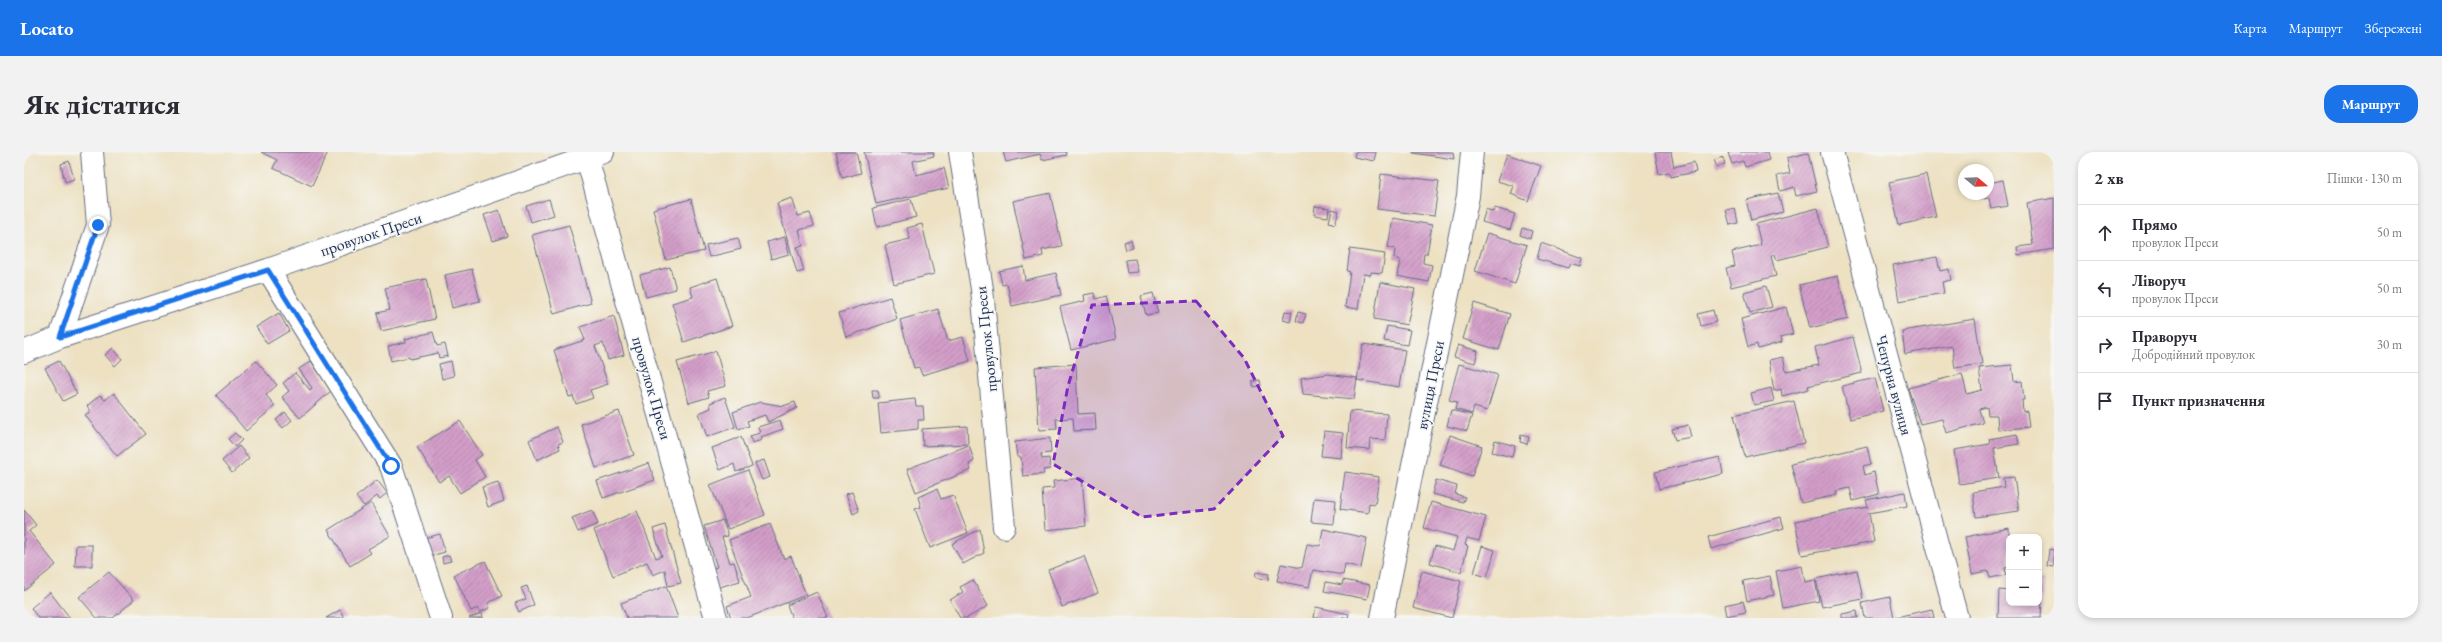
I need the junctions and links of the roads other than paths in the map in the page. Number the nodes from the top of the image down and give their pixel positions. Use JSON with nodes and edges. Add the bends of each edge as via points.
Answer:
{"nodes":[{"id":1,"x":92,"y":152,"type":"edge"},
{"id":2,"x":960,"y":152,"type":"edge"},
{"id":3,"x":1472,"y":152,"type":"edge"},
{"id":4,"x":1832,"y":152,"type":"edge"},
{"id":5,"x":595,"y":155,"type":"edge"},
{"id":6,"x":268,"y":270,"type":"junction"},
{"id":7,"x":60,"y":337,"type":"junction"},
{"id":8,"x":24,"y":352,"type":"edge"},
{"id":9,"x":1004,"y":527,"type":"dead end"},
{"id":10,"x":441,"y":618,"type":"edge"},
{"id":11,"x":716,"y":618,"type":"edge"},
{"id":12,"x":1382,"y":618,"type":"edge"},
{"id":13,"x":1957,"y":618,"type":"edge"}],
"edges":[{"from":1,"to":7,"type":"street","via":[[98,225]]},
{"from":2,"to":9,"type":"street","name":"провулок Преси","via":[[982,289]]},
{"from":3,"to":12,"type":"street","name":"вулиця Преси","via":[[1468,196]]},
{"from":4,"to":13,"type":"street","name":"Чепурна вулиця"},
{"from":5,"to":6,"type":"street","name":"провулок Преси"},
{"from":5,"to":11,"type":"street","name":"провулок Преси"},
{"from":6,"to":7,"type":"street","name":"провулок Преси"},
{"from":6,"to":10,"type":"street","via":[[391,466]]},
{"from":7,"to":8,"type":"street","name":"провулок Преси"}]}
